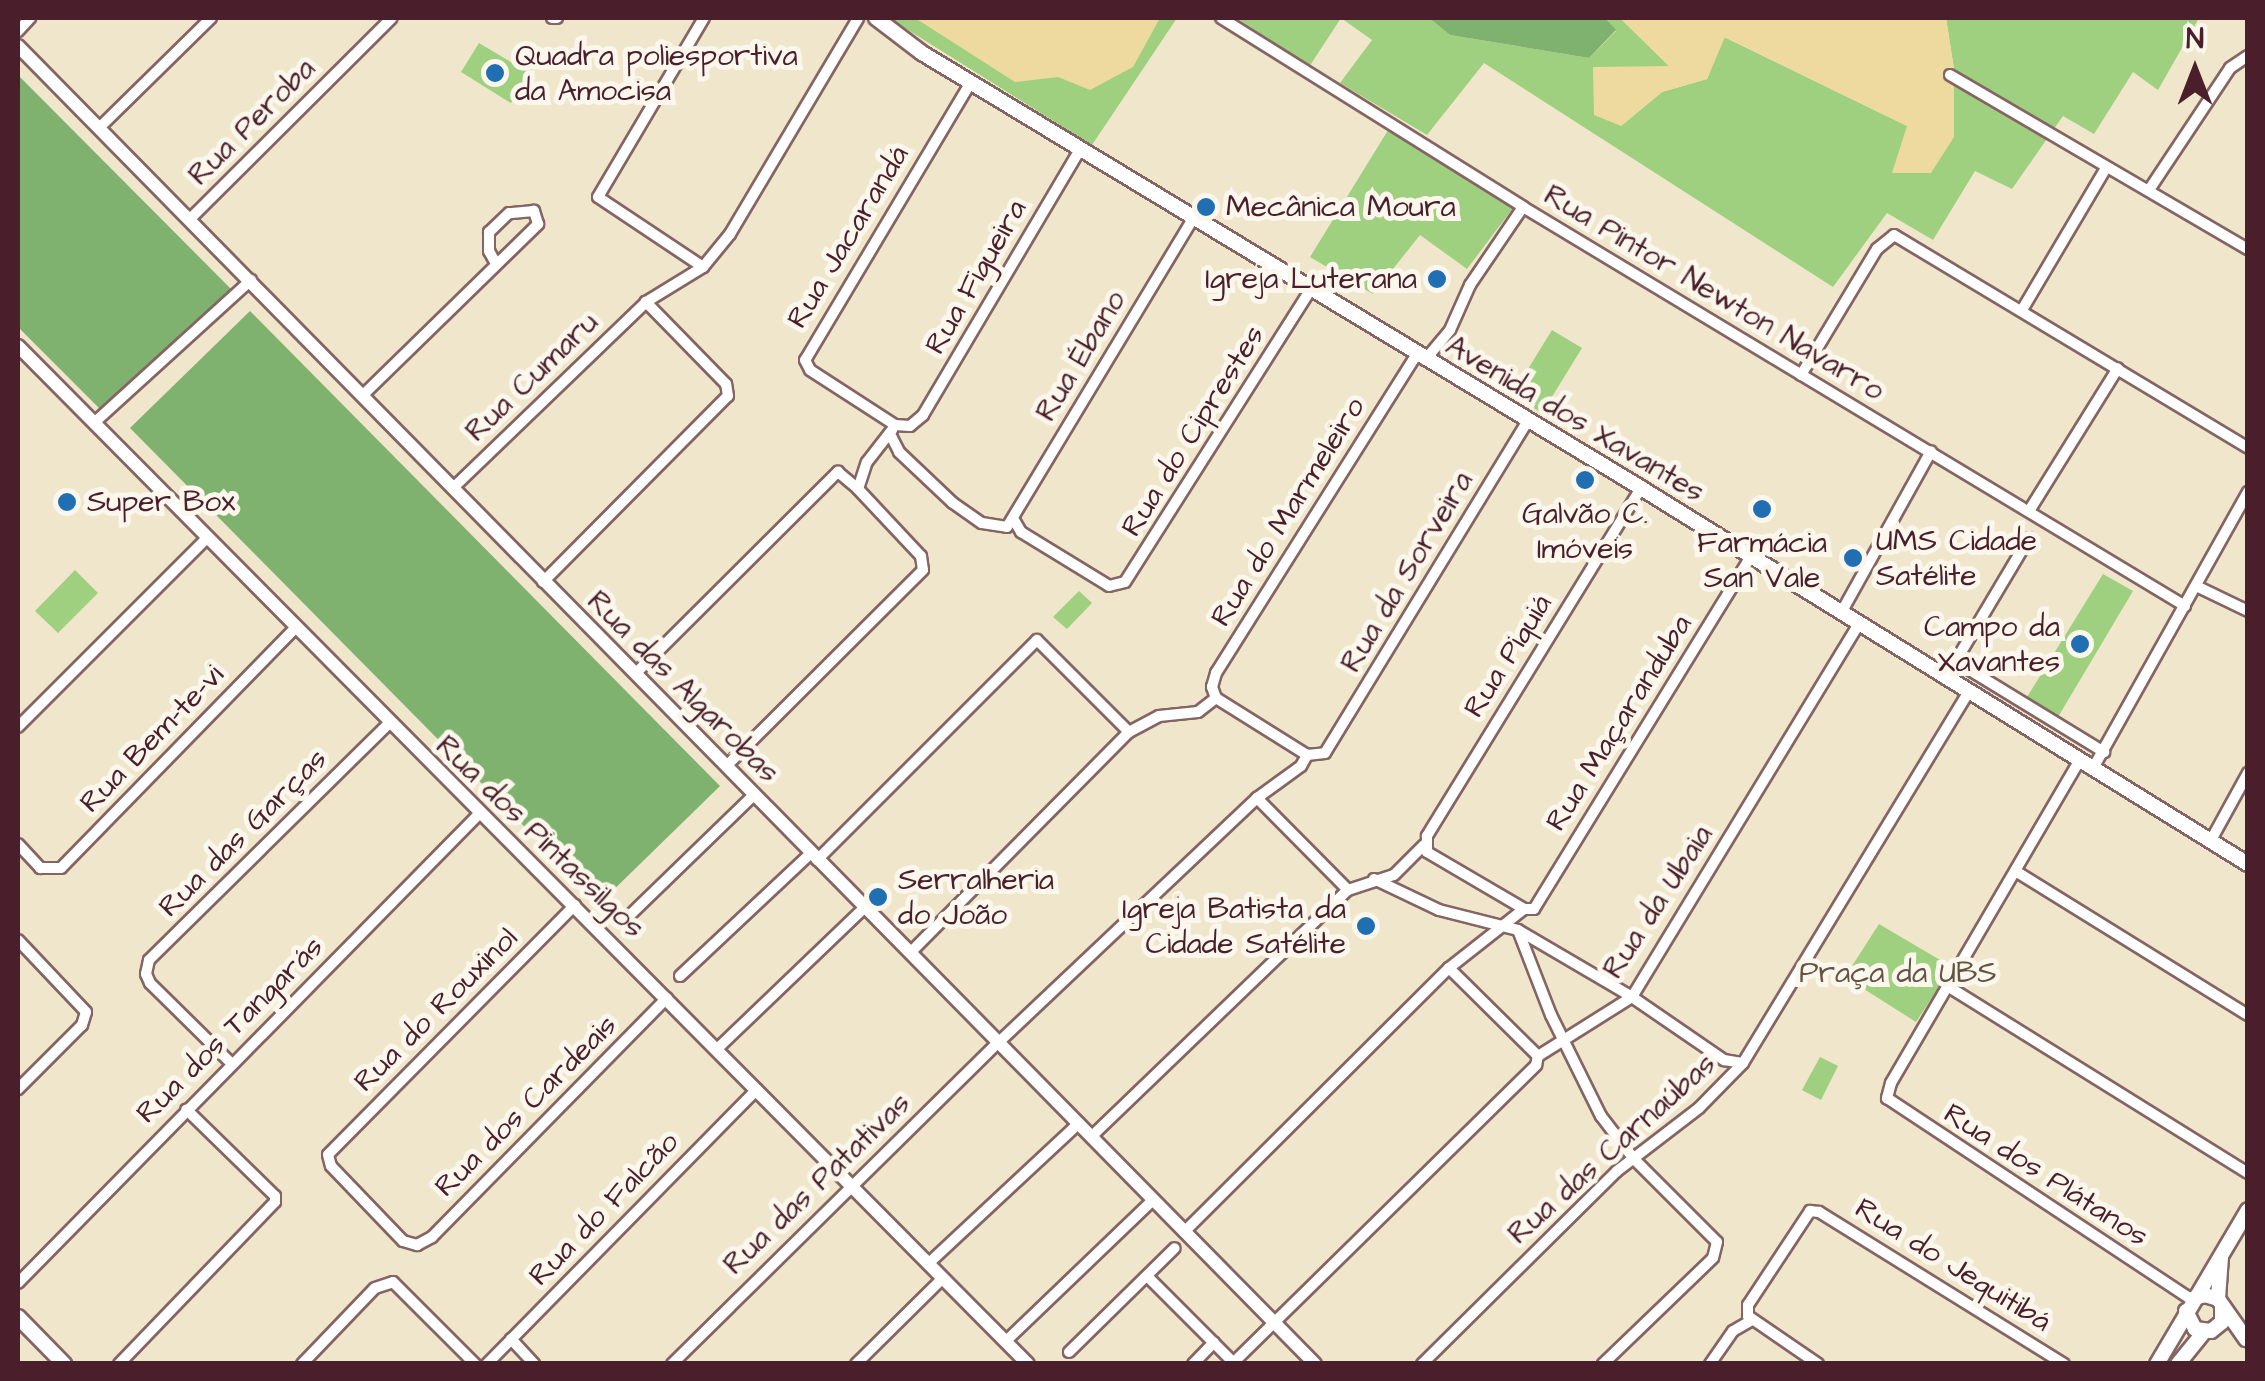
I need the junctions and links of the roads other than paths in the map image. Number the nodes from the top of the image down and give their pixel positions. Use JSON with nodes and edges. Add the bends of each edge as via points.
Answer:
{"nodes":[{"id":1,"x":30,"y":18,"type":"edge"},
{"id":2,"x":211,"y":18,"type":"edge"},
{"id":3,"x":392,"y":18,"type":"edge"},
{"id":4,"x":704,"y":18,"type":"edge"},
{"id":5,"x":858,"y":18,"type":"edge"},
{"id":6,"x":876,"y":18,"type":"edge"},
{"id":7,"x":1221,"y":18,"type":"edge"},
{"id":8,"x":18,"y":31,"type":"edge"},
{"id":9,"x":18,"y":46,"type":"edge"},
{"id":10,"x":2248,"y":56,"type":"edge"},
{"id":11,"x":1950,"y":75,"type":"dead end"},
{"id":12,"x":971,"y":82,"type":"junction"},
{"id":13,"x":98,"y":128,"type":"junction"},
{"id":14,"x":1080,"y":150,"type":"junction"},
{"id":15,"x":2106,"y":168,"type":"junction"},
{"id":16,"x":2149,"y":190,"type":"junction"},
{"id":17,"x":1522,"y":207,"type":"junction"},
{"id":18,"x":1192,"y":219,"type":"junction"},
{"id":19,"x":189,"y":220,"type":"junction"},
{"id":20,"x":2248,"y":249,"type":"edge"},
{"id":21,"x":495,"y":262,"type":"junction"},
{"id":22,"x":703,"y":267,"type":"junction"},
{"id":23,"x":251,"y":280,"type":"junction"},
{"id":24,"x":1310,"y":291,"type":"junction"},
{"id":25,"x":646,"y":302,"type":"junction"},
{"id":26,"x":2022,"y":310,"type":"junction"},
{"id":27,"x":20,"y":352,"type":"edge"},
{"id":28,"x":1420,"y":358,"type":"junction"},
{"id":29,"x":2118,"y":368,"type":"junction"},
{"id":30,"x":1801,"y":374,"type":"junction"},
{"id":31,"x":363,"y":395,"type":"junction"},
{"id":32,"x":94,"y":422,"type":"junction"},
{"id":33,"x":1527,"y":422,"type":"junction"},
{"id":34,"x":910,"y":426,"type":"joint"},
{"id":35,"x":892,"y":429,"type":"junction"},
{"id":36,"x":2248,"y":448,"type":"edge"},
{"id":37,"x":1931,"y":452,"type":"junction"},
{"id":38,"x":452,"y":488,"type":"junction"},
{"id":39,"x":1641,"y":488,"type":"junction"},
{"id":40,"x":858,"y":490,"type":"junction"},
{"id":41,"x":2248,"y":492,"type":"edge"},
{"id":42,"x":2029,"y":511,"type":"junction"},
{"id":43,"x":1014,"y":520,"type":"junction"},
{"id":44,"x":208,"y":538,"type":"junction"},
{"id":45,"x":2029,"y":538,"type":"dead end"},
{"id":46,"x":1750,"y":558,"type":"junction"},
{"id":47,"x":543,"y":582,"type":"junction"},
{"id":48,"x":2196,"y":586,"type":"junction"},
{"id":49,"x":2185,"y":606,"type":"junction"},
{"id":50,"x":2248,"y":611,"type":"edge"},
{"id":51,"x":1841,"y":612,"type":"junction"},
{"id":52,"x":1860,"y":624,"type":"junction"},
{"id":53,"x":294,"y":628,"type":"junction"},
{"id":54,"x":1955,"y":661,"type":"junction"},
{"id":55,"x":637,"y":672,"type":"junction"},
{"id":56,"x":1945,"y":680,"type":"junction"},
{"id":57,"x":1996,"y":686,"type":"junction"},
{"id":58,"x":1968,"y":694,"type":"junction"},
{"id":59,"x":1216,"y":698,"type":"junction"},
{"id":60,"x":1985,"y":705,"type":"junction"},
{"id":61,"x":2026,"y":705,"type":"junction"},
{"id":62,"x":2014,"y":723,"type":"junction"},
{"id":63,"x":388,"y":724,"type":"junction"},
{"id":64,"x":18,"y":727,"type":"edge"},
{"id":65,"x":1129,"y":732,"type":"junction"},
{"id":66,"x":2104,"y":752,"type":"junction"},
{"id":67,"x":1307,"y":755,"type":"junction"},
{"id":68,"x":2078,"y":763,"type":"junction"},
{"id":69,"x":726,"y":766,"type":"junction"},
{"id":70,"x":2092,"y":771,"type":"junction"},
{"id":71,"x":2248,"y":773,"type":"edge"},
{"id":72,"x":754,"y":794,"type":"junction"},
{"id":73,"x":1257,"y":798,"type":"junction"},
{"id":74,"x":480,"y":813,"type":"junction"},
{"id":75,"x":2210,"y":842,"type":"junction"},
{"id":76,"x":18,"y":844,"type":"edge"},
{"id":77,"x":1426,"y":848,"type":"junction"},
{"id":78,"x":814,"y":856,"type":"junction"},
{"id":79,"x":2248,"y":864,"type":"edge"},
{"id":80,"x":2017,"y":872,"type":"junction"},
{"id":81,"x":1374,"y":879,"type":"junction"},
{"id":82,"x":1348,"y":890,"type":"junction"},
{"id":83,"x":575,"y":905,"type":"junction"},
{"id":84,"x":865,"y":907,"type":"junction"},
{"id":85,"x":1526,"y":910,"type":"junction"},
{"id":86,"x":628,"y":916,"type":"dead end"},
{"id":87,"x":1505,"y":924,"type":"junction"},
{"id":88,"x":1518,"y":930,"type":"junction"},
{"id":89,"x":18,"y":940,"type":"edge"},
{"id":90,"x":910,"y":952,"type":"junction"},
{"id":91,"x":1449,"y":968,"type":"junction"},
{"id":92,"x":680,"y":976,"type":"dead end"},
{"id":93,"x":1949,"y":987,"type":"junction"},
{"id":94,"x":1632,"y":997,"type":"junction"},
{"id":95,"x":668,"y":998,"type":"junction"},
{"id":96,"x":2248,"y":1015,"type":"edge"},
{"id":97,"x":999,"y":1042,"type":"junction"},
{"id":98,"x":1564,"y":1042,"type":"junction"},
{"id":99,"x":717,"y":1049,"type":"junction"},
{"id":100,"x":1538,"y":1056,"type":"junction"},
{"id":101,"x":1743,"y":1062,"type":"junction"},
{"id":102,"x":232,"y":1064,"type":"junction"},
{"id":103,"x":18,"y":1089,"type":"edge"},
{"id":104,"x":756,"y":1089,"type":"junction"},
{"id":105,"x":186,"y":1108,"type":"junction"},
{"id":106,"x":1078,"y":1123,"type":"junction"},
{"id":107,"x":1092,"y":1136,"type":"junction"},
{"id":108,"x":1634,"y":1160,"type":"junction"},
{"id":109,"x":2248,"y":1173,"type":"edge"},
{"id":110,"x":852,"y":1184,"type":"junction"},
{"id":111,"x":1152,"y":1201,"type":"junction"},
{"id":112,"x":2248,"y":1210,"type":"edge"},
{"id":113,"x":1184,"y":1232,"type":"junction"},
{"id":114,"x":417,"y":1245,"type":"joint"},
{"id":115,"x":1175,"y":1248,"type":"dead end"},
{"id":116,"x":2221,"y":1256,"type":"junction"},
{"id":117,"x":928,"y":1263,"type":"junction"},
{"id":118,"x":1148,"y":1276,"type":"junction"},
{"id":119,"x":943,"y":1278,"type":"junction"},
{"id":120,"x":18,"y":1283,"type":"edge"},
{"id":121,"x":2220,"y":1302,"type":"junction"},
{"id":122,"x":2191,"y":1303,"type":"junction"},
{"id":123,"x":1749,"y":1316,"type":"junction"},
{"id":124,"x":18,"y":1317,"type":"edge"},
{"id":125,"x":1275,"y":1324,"type":"junction"},
{"id":126,"x":2210,"y":1330,"type":"junction"},
{"id":127,"x":511,"y":1339,"type":"junction"},
{"id":128,"x":2247,"y":1339,"type":"edge"},
{"id":129,"x":1006,"y":1341,"type":"junction"},
{"id":130,"x":1214,"y":1342,"type":"junction"},
{"id":131,"x":1069,"y":1352,"type":"dead end"},
{"id":132,"x":1234,"y":1363,"type":"edge"},
{"id":133,"x":64,"y":1364,"type":"edge"},
{"id":134,"x":119,"y":1364,"type":"edge"},
{"id":135,"x":302,"y":1364,"type":"edge"},
{"id":136,"x":475,"y":1364,"type":"edge"},
{"id":137,"x":488,"y":1364,"type":"edge"},
{"id":138,"x":534,"y":1364,"type":"edge"},
{"id":139,"x":672,"y":1364,"type":"edge"},
{"id":140,"x":856,"y":1364,"type":"edge"},
{"id":141,"x":1028,"y":1364,"type":"edge"},
{"id":142,"x":1193,"y":1364,"type":"edge"},
{"id":143,"x":1315,"y":1364,"type":"edge"},
{"id":144,"x":1422,"y":1364,"type":"edge"},
{"id":145,"x":1603,"y":1364,"type":"edge"},
{"id":146,"x":1710,"y":1364,"type":"edge"},
{"id":147,"x":1818,"y":1364,"type":"edge"},
{"id":148,"x":2064,"y":1364,"type":"edge"},
{"id":149,"x":2157,"y":1364,"type":"edge"},
{"id":150,"x":2178,"y":1364,"type":"edge"}],
"edges":[{"from":1,"to":8,"type":"street"},
{"from":2,"to":13,"type":"street"},
{"from":3,"to":19,"type":"street","name":"Rua Peroba"},
{"from":4,"to":22,"type":"street","via":[[598,196]]},
{"from":5,"to":22,"type":"street","via":[[730,234]]},
{"from":6,"to":12,"type":"main road","name":"Avenida dos Xavantes"},
{"from":7,"to":17,"type":"street","name":"Rua Pintor Newton Navarro"},
{"from":9,"to":13,"type":"street","name":"Rua das Algarobas"},
{"from":10,"to":16,"type":"street","via":[[2230,68]]},
{"from":11,"to":15,"type":"street"},
{"from":12,"to":14,"type":"main road","name":"Avenida dos Xavantes"},
{"from":12,"to":35,"type":"street","name":"Rua Jacarandá","via":[[805,360]]},
{"from":13,"to":19,"type":"street","name":"Rua das Algarobas"},
{"from":14,"to":18,"type":"main road","name":"Avenida dos Xavantes"},
{"from":14,"to":34,"type":"street","name":"Rua Figueira","via":[[924,416]]},
{"from":15,"to":16,"type":"street"},
{"from":15,"to":26,"type":"street"},
{"from":16,"to":20,"type":"street"},
{"from":17,"to":28,"type":"street","name":"Rua do Marmeleiro","via":[[1470,285],[1450,330]]},
{"from":17,"to":30,"type":"street","name":"Rua Pintor Newton Navarro"},
{"from":18,"to":24,"type":"main road","name":"Avenida dos Xavantes"},
{"from":18,"to":43,"type":"street","name":"Rua Ébano"},
{"from":19,"to":23,"type":"street","name":"Rua das Algarobas"},
{"from":21,"to":21,"type":"street","via":[[538,224],[534,211],[509,214],[490,232]]},
{"from":21,"to":31,"type":"street"},
{"from":22,"to":25,"type":"street","name":"Rua Cumaru"},
{"from":23,"to":31,"type":"street","name":"Rua das Algarobas"},
{"from":23,"to":32,"type":"street"},
{"from":24,"to":28,"type":"main road","name":"Avenida dos Xavantes"},
{"from":24,"to":43,"type":"street","name":"Rua do Ciprestes","via":[[1132,576],[1109,586],[1020,532]]},
{"from":25,"to":38,"type":"street","name":"Rua Cumaru"},
{"from":25,"to":47,"type":"street","via":[[726,384],[724,402]]},
{"from":26,"to":29,"type":"street"},
{"from":26,"to":30,"type":"street","via":[[1894,235],[1883,241]]},
{"from":27,"to":32,"type":"street","name":"Rua dos Pintassilgos"},
{"from":28,"to":33,"type":"main road","name":"Avenida dos Xavantes"},
{"from":28,"to":59,"type":"street","name":"Rua do Marmeleiro","via":[[1216,673]]},
{"from":29,"to":36,"type":"street"},
{"from":29,"to":42,"type":"street"},
{"from":30,"to":37,"type":"street","name":"Rua Pintor Newton Navarro"},
{"from":31,"to":38,"type":"street","name":"Rua das Algarobas"},
{"from":32,"to":44,"type":"street","name":"Rua dos Pintassilgos"},
{"from":33,"to":39,"type":"main road","name":"Avenida dos Xavantes"},
{"from":33,"to":67,"type":"street","name":"Rua da Sorveira","via":[[1331,748]]},
{"from":34,"to":35,"type":"street","name":"Rua Jacarandá"},
{"from":35,"to":40,"type":"street","via":[[867,462]]},
{"from":35,"to":43,"type":"street","via":[[899,452],[968,513],[1000,529]]},
{"from":37,"to":42,"type":"street","name":"Rua Pintor Newton Navarro"},
{"from":37,"to":51,"type":"street"},
{"from":38,"to":47,"type":"street","name":"Rua das Algarobas"},
{"from":39,"to":46,"type":"main road","name":"Avenida dos Xavantes"},
{"from":39,"to":77,"type":"street","name":"Rua Piquiá"},
{"from":40,"to":55,"type":"street","via":[[838,472]]},
{"from":40,"to":69,"type":"street","via":[[920,556],[919,575]]},
{"from":41,"to":48,"type":"street"},
{"from":42,"to":49,"type":"street","name":"Rua Pintor Newton Navarro"},
{"from":44,"to":53,"type":"street","name":"Rua dos Pintassilgos"},
{"from":44,"to":64,"type":"street"},
{"from":45,"to":54,"type":"street"},
{"from":46,"to":51,"type":"main road","name":"Avenida dos Xavantes"},
{"from":46,"to":85,"type":"street","name":"Rua Maçaranduba","via":[[1534,909]]},
{"from":47,"to":55,"type":"street","name":"Rua das Algarobas"},
{"from":48,"to":49,"type":"street"},
{"from":48,"to":50,"type":"street"},
{"from":49,"to":66,"type":"street"},
{"from":51,"to":52,"type":"main road","name":"Avenida dos Xavantes"},
{"from":52,"to":56,"type":"main road","name":"Avenida dos Xavantes"},
{"from":52,"to":94,"type":"street","name":"Rua da Ubaia"},
{"from":53,"to":63,"type":"street","name":"Rua dos Pintassilgos"},
{"from":53,"to":76,"type":"street","name":"Rua Bem-te-vi","via":[[61,868],[40,868]]},
{"from":54,"to":56,"type":"street"},
{"from":54,"to":57,"type":"street"},
{"from":55,"to":69,"type":"street","name":"Rua das Algarobas"},
{"from":56,"to":58,"type":"main road","name":"Avenida dos Xavantes"},
{"from":57,"to":60,"type":"street"},
{"from":57,"to":61,"type":"street"},
{"from":58,"to":60,"type":"main road","name":"Avenida dos Xavantes"},
{"from":58,"to":101,"type":"street","name":"Rua das Carnaúbas"},
{"from":59,"to":65,"type":"street","via":[[1198,712],[1159,716]]},
{"from":59,"to":67,"type":"street"},
{"from":60,"to":62,"type":"main road","name":"Avenida dos Xavantes"},
{"from":61,"to":62,"type":"street"},
{"from":61,"to":66,"type":"street"},
{"from":62,"to":68,"type":"main road","name":"Avenida dos Xavantes"},
{"from":63,"to":74,"type":"street","name":"Rua dos Pintassilgos"},
{"from":63,"to":102,"type":"street","name":"Rua das Garças","via":[[150,960],[150,983]]},
{"from":65,"to":78,"type":"street","via":[[1038,640]]},
{"from":65,"to":90,"type":"street"},
{"from":66,"to":70,"type":"street"},
{"from":67,"to":73,"type":"street"},
{"from":68,"to":70,"type":"main road","name":"Avenida dos Xavantes"},
{"from":68,"to":80,"type":"street"},
{"from":69,"to":72,"type":"street","name":"Rua das Algarobas"},
{"from":70,"to":75,"type":"main road","name":"Avenida dos Xavantes"},
{"from":71,"to":75,"type":"street"},
{"from":72,"to":78,"type":"street","name":"Rua das Algarobas"},
{"from":72,"to":86,"type":"street"},
{"from":73,"to":82,"type":"street"},
{"from":73,"to":97,"type":"street"},
{"from":74,"to":83,"type":"street","name":"Rua dos Pintassilgos"},
{"from":74,"to":102,"type":"street","name":"Rua dos Tangarás"},
{"from":75,"to":79,"type":"main road","name":"Avenida dos Xavantes"},
{"from":77,"to":81,"type":"street","via":[[1401,870]]},
{"from":77,"to":85,"type":"street"},
{"from":78,"to":84,"type":"street","name":"Rua das Algarobas"},
{"from":78,"to":92,"type":"street"},
{"from":80,"to":93,"type":"street"},
{"from":80,"to":96,"type":"street"},
{"from":81,"to":82,"type":"street"},
{"from":81,"to":87,"type":"street","via":[[1438,910]]},
{"from":82,"to":107,"type":"street"},
{"from":83,"to":95,"type":"street","name":"Rua dos Pintassilgos"},
{"from":83,"to":114,"type":"street","name":"Rua do Rouxinol","via":[[331,1150],[331,1166],[403,1241]]},
{"from":84,"to":90,"type":"street","name":"Rua das Algarobas"},
{"from":84,"to":99,"type":"street"},
{"from":85,"to":87,"type":"street","name":"Rua Maçaranduba"},
{"from":87,"to":88,"type":"street"},
{"from":87,"to":91,"type":"street","name":"Rua Maçaranduba"},
{"from":88,"to":94,"type":"street"},
{"from":88,"to":98,"type":"street"},
{"from":89,"to":103,"type":"street","via":[[83,1006],[86,1019]]},
{"from":90,"to":97,"type":"street","name":"Rua das Algarobas"},
{"from":91,"to":100,"type":"street"},
{"from":91,"to":113,"type":"street"},
{"from":93,"to":109,"type":"street"},
{"from":93,"to":122,"type":"street","name":"Rua dos Plátanos","via":[[1890,1083],[1891,1104]]},
{"from":94,"to":98,"type":"street","name":"Rua da Ubaia"},
{"from":94,"to":101,"type":"street","via":[[1724,1060]]},
{"from":95,"to":99,"type":"street","name":"Rua dos Pintassilgos"},
{"from":95,"to":114,"type":"street","name":"Rua dos Cardeais"},
{"from":97,"to":106,"type":"street","name":"Rua das Algarobas"},
{"from":97,"to":110,"type":"street","name":"Rua das Patativas"},
{"from":98,"to":100,"type":"street","name":"Rua da Ubaia"},
{"from":98,"to":108,"type":"street","via":[[1601,1116]]},
{"from":99,"to":104,"type":"street","name":"Rua dos Pintassilgos"},
{"from":100,"to":125,"type":"street","name":"Rua da Ubaia"},
{"from":101,"to":108,"type":"street","name":"Rua das Carnaúbas"},
{"from":102,"to":105,"type":"street","name":"Rua dos Tangarás"},
{"from":104,"to":110,"type":"street","name":"Rua dos Pintassilgos"},
{"from":104,"to":127,"type":"street","name":"Rua do Falcão"},
{"from":105,"to":120,"type":"street","name":"Rua dos Tangarás"},
{"from":105,"to":134,"type":"street","via":[[274,1196],[273,1204]]},
{"from":106,"to":107,"type":"street","name":"Rua das Algarobas"},
{"from":106,"to":117,"type":"street"},
{"from":107,"to":111,"type":"street","name":"Rua das Algarobas"},
{"from":108,"to":144,"type":"street","name":"Rua das Carnaúbas"},
{"from":108,"to":145,"type":"street","via":[[1717,1242],[1712,1258]]},
{"from":110,"to":117,"type":"street","name":"Rua dos Pintassilgos"},
{"from":110,"to":139,"type":"street","name":"Rua das Patativas"},
{"from":111,"to":113,"type":"street","name":"Rua das Algarobas"},
{"from":111,"to":129,"type":"street"},
{"from":112,"to":116,"type":"main road"},
{"from":113,"to":125,"type":"street","name":"Rua das Algarobas"},
{"from":115,"to":118,"type":"street"},
{"from":116,"to":121,"type":"main road"},
{"from":116,"to":122,"type":"main road"},
{"from":117,"to":119,"type":"street","name":"Rua dos Pintassilgos"},
{"from":118,"to":130,"type":"street"},
{"from":118,"to":131,"type":"street"},
{"from":119,"to":129,"type":"street","name":"Rua dos Pintassilgos"},
{"from":119,"to":140,"type":"street"},
{"from":121,"to":122,"type":"main road","via":[[2205,1295]]},
{"from":121,"to":126,"type":"main road"},
{"from":121,"to":128,"type":"main road"},
{"from":122,"to":126,"type":"main road","via":[[2195,1329]]},
{"from":122,"to":149,"type":"main road"},
{"from":123,"to":146,"type":"street"},
{"from":123,"to":147,"type":"street"},
{"from":123,"to":148,"type":"street","name":"Rua do Jequitibá","via":[[1806,1213],[1815,1211]]},
{"from":124,"to":133,"type":"main road"},
{"from":125,"to":132,"type":"street","name":"Rua da Ubaia"},
{"from":125,"to":143,"type":"street","name":"Rua das Algarobas"},
{"from":126,"to":128,"type":"main road"},
{"from":126,"to":150,"type":"main road"},
{"from":127,"to":137,"type":"street","name":"Rua do Falcão"},
{"from":127,"to":138,"type":"street"},
{"from":129,"to":141,"type":"street","name":"Rua dos Pintassilgos"},
{"from":130,"to":132,"type":"street"},
{"from":130,"to":142,"type":"street"},
{"from":135,"to":136,"type":"street","via":[[384,1283],[400,1285]]}]}
